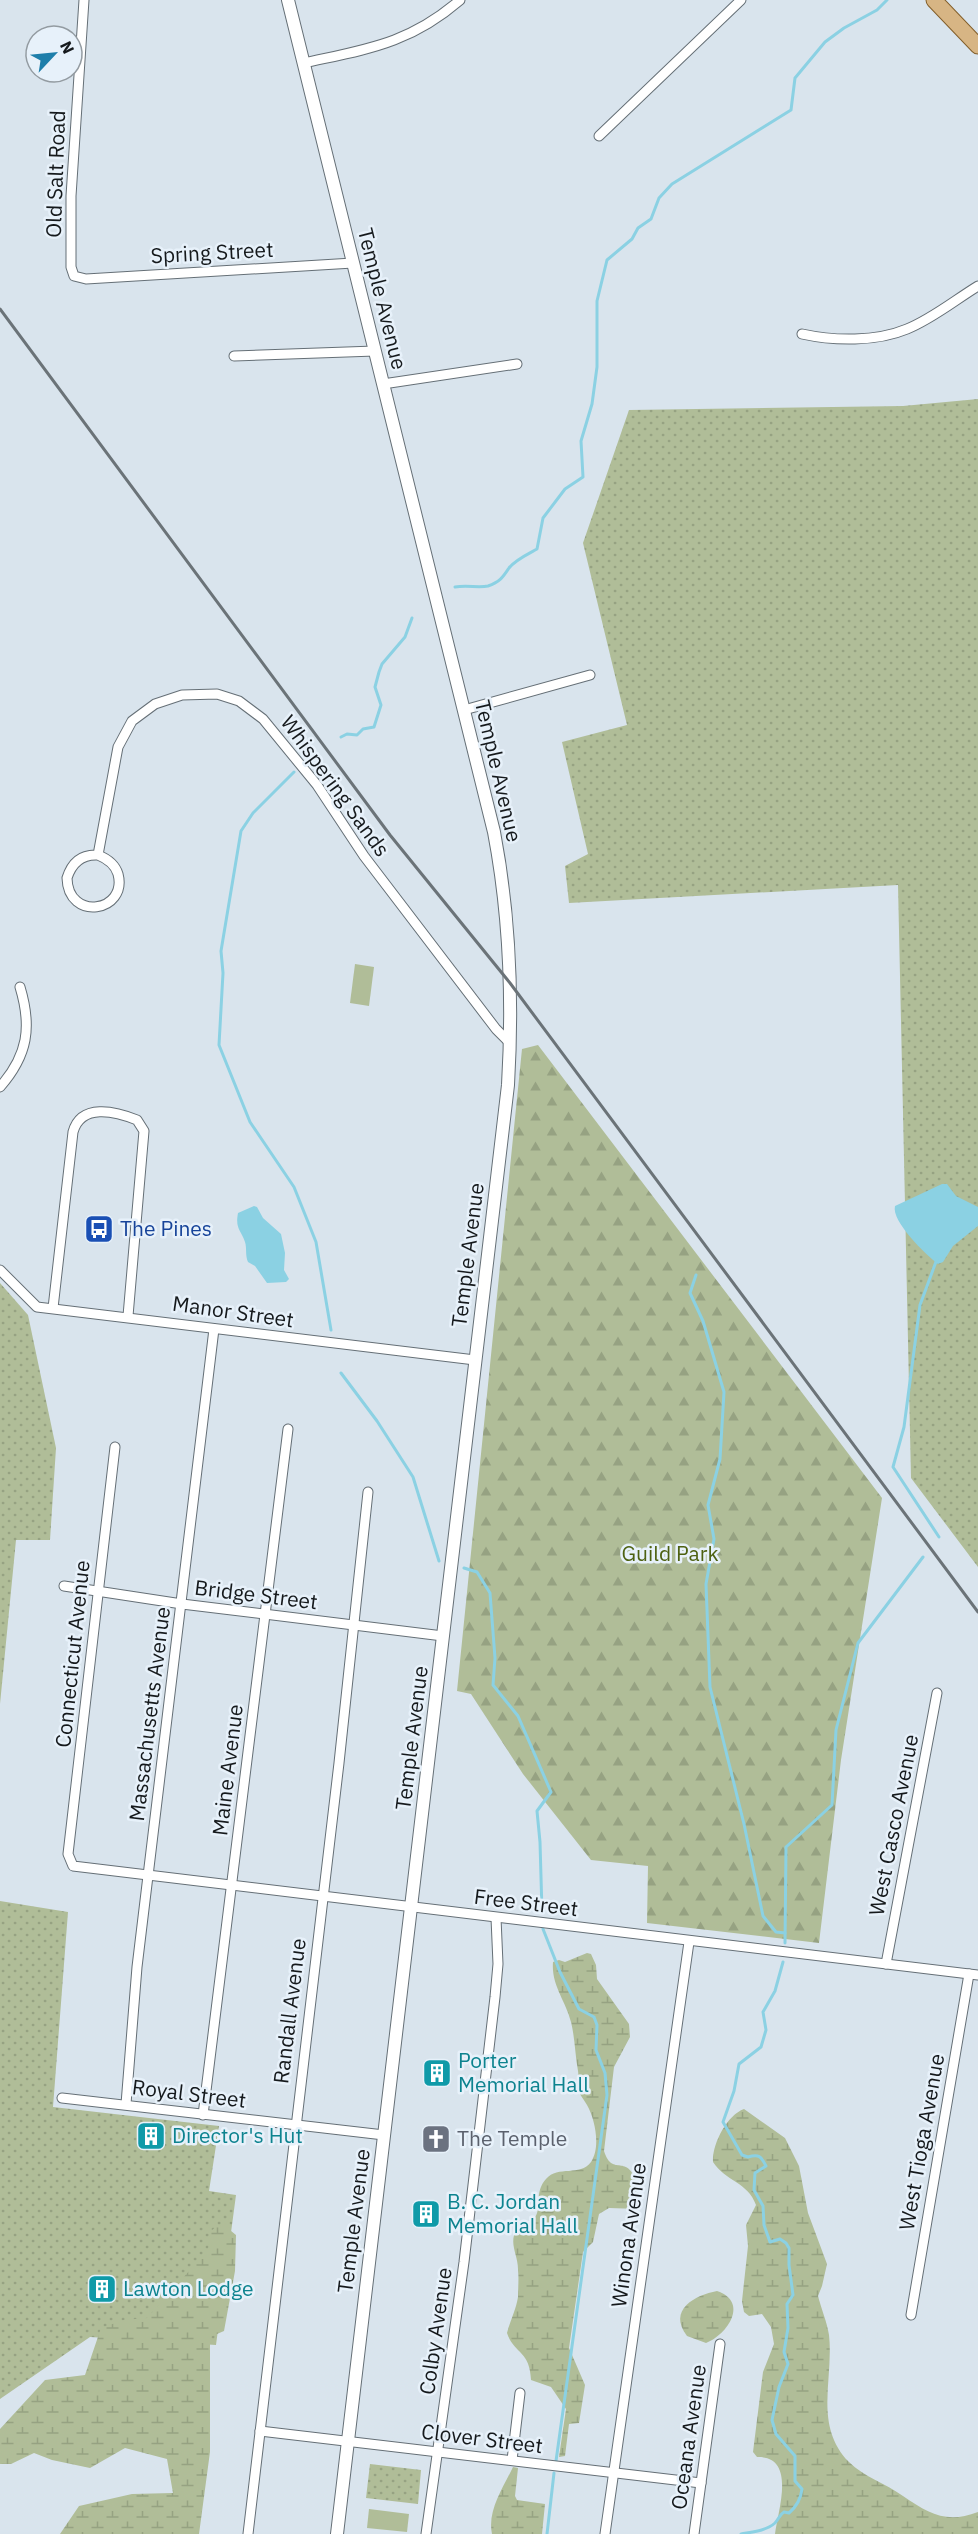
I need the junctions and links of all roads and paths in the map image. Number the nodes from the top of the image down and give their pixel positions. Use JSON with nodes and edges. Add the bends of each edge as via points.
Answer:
{"nodes":[{"id":1,"x":84,"y":0,"type":"edge"},
{"id":2,"x":288,"y":0,"type":"edge"},
{"id":3,"x":460,"y":0,"type":"edge"},
{"id":4,"x":741,"y":0,"type":"edge"},
{"id":5,"x":934,"y":0,"type":"edge"},
{"id":6,"x":978,"y":46,"type":"edge"},
{"id":7,"x":304,"y":63,"type":"junction"},
{"id":8,"x":599,"y":136,"type":"dead end"},
{"id":9,"x":353,"y":263,"type":"junction"},
{"id":10,"x":74,"y":276,"type":"joint"},
{"id":11,"x":978,"y":286,"type":"edge"},
{"id":12,"x":802,"y":334,"type":"dead end"},
{"id":13,"x":375,"y":351,"type":"junction"},
{"id":14,"x":234,"y":356,"type":"dead end"},
{"id":15,"x":517,"y":364,"type":"dead end"},
{"id":16,"x":383,"y":384,"type":"junction"},
{"id":17,"x":590,"y":675,"type":"dead end"},
{"id":18,"x":464,"y":710,"type":"junction"},
{"id":19,"x":98,"y":855,"type":"junction"},
{"id":20,"x":20,"y":987,"type":"dead end"},
{"id":21,"x":510,"y":1043,"type":"junction"},
{"id":22,"x":0,"y":1087,"type":"edge"},
{"id":23,"x":0,"y":1270,"type":"edge"},
{"id":24,"x":53,"y":1308,"type":"junction"},
{"id":25,"x":128,"y":1316,"type":"junction"},
{"id":26,"x":214,"y":1329,"type":"junction"},
{"id":27,"x":475,"y":1360,"type":"junction"},
{"id":28,"x":288,"y":1429,"type":"dead end"},
{"id":29,"x":115,"y":1447,"type":"dead end"},
{"id":30,"x":368,"y":1492,"type":"dead end"},
{"id":31,"x":64,"y":1586,"type":"dead end"},
{"id":32,"x":99,"y":1590,"type":"junction"},
{"id":33,"x":182,"y":1604,"type":"junction"},
{"id":34,"x":267,"y":1615,"type":"junction"},
{"id":35,"x":354,"y":1625,"type":"junction"},
{"id":36,"x":443,"y":1636,"type":"junction"},
{"id":37,"x":937,"y":1694,"type":"dead end"},
{"id":38,"x":71,"y":1864,"type":"joint"},
{"id":39,"x":149,"y":1874,"type":"junction"},
{"id":40,"x":231,"y":1887,"type":"junction"},
{"id":41,"x":323,"y":1898,"type":"junction"},
{"id":42,"x":411,"y":1907,"type":"junction"},
{"id":43,"x":496,"y":1918,"type":"junction"},
{"id":44,"x":689,"y":1942,"type":"junction"},
{"id":45,"x":886,"y":1964,"type":"junction"},
{"id":46,"x":973,"y":1975,"type":"edge"},
{"id":47,"x":62,"y":2098,"type":"dead end"},
{"id":48,"x":126,"y":2104,"type":"junction"},
{"id":49,"x":203,"y":2115,"type":"junction"},
{"id":50,"x":294,"y":2125,"type":"junction"},
{"id":51,"x":384,"y":2135,"type":"junction"},
{"id":52,"x":911,"y":2315,"type":"dead end"},
{"id":53,"x":720,"y":2344,"type":"dead end"},
{"id":54,"x":520,"y":2393,"type":"dead end"},
{"id":55,"x":260,"y":2431,"type":"junction"},
{"id":56,"x":349,"y":2441,"type":"junction"},
{"id":57,"x":437,"y":2451,"type":"junction"},
{"id":58,"x":512,"y":2460,"type":"junction"},
{"id":59,"x":613,"y":2473,"type":"junction"},
{"id":60,"x":701,"y":2483,"type":"junction"},
{"id":61,"x":248,"y":2534,"type":"edge"},
{"id":62,"x":337,"y":2534,"type":"edge"},
{"id":63,"x":426,"y":2534,"type":"edge"},
{"id":64,"x":605,"y":2534,"type":"edge"},
{"id":65,"x":694,"y":2534,"type":"edge"}],
"edges":[{"from":1,"to":10,"type":"street","name":"Old Salt Road","via":[[71,196]]},
{"from":2,"to":7,"type":"street","name":"Temple Avenue"},
{"from":3,"to":7,"type":"street","via":[[420,29],[397,40]]},
{"from":4,"to":8,"type":"street"},
{"from":5,"to":6,"type":"main road"},
{"from":7,"to":9,"type":"street","name":"Temple Avenue"},
{"from":9,"to":10,"type":"street","name":"Spring Street","via":[[86,279]]},
{"from":9,"to":13,"type":"street","name":"Temple Avenue"},
{"from":11,"to":12,"type":"street","via":[[908,329],[891,335],[842,339]]},
{"from":13,"to":14,"type":"street"},
{"from":13,"to":16,"type":"street","name":"Temple Avenue"},
{"from":15,"to":16,"type":"street"},
{"from":16,"to":18,"type":"street","name":"Temple Avenue"},
{"from":17,"to":18,"type":"street"},
{"from":18,"to":21,"type":"street","name":"Temple Avenue","via":[[503,886]]},
{"from":19,"to":19,"type":"street","via":[[116,869],[119,887],[105,905],[90,908],[71,896],[67,878],[75,862]]},
{"from":19,"to":21,"type":"street","name":"Whispering Sands","via":[[118,747],[132,721],[155,704],[182,695],[217,694],[239,701],[263,719],[317,785],[439,958]]},
{"from":20,"to":22,"type":"street","via":[[27,1008],[26,1037],[18,1061]]},
{"from":21,"to":27,"type":"street","name":"Temple Avenue"},
{"from":23,"to":24,"type":"street","name":"Manor Street","via":[[32,1304]]},
{"from":24,"to":25,"type":"street","name":"Manor Street"},
{"from":24,"to":25,"type":"street","via":[[73,1132],[82,1116],[102,1112],[137,1120],[144,1131]]},
{"from":25,"to":26,"type":"street","name":"Manor Street"},
{"from":26,"to":27,"type":"street","name":"Manor Street"},
{"from":26,"to":33,"type":"street","name":"Massachusetts Avenue"},
{"from":27,"to":36,"type":"street","name":"Temple Avenue"},
{"from":28,"to":34,"type":"street","name":"Maine Avenue"},
{"from":29,"to":32,"type":"street","name":"Connecticut Avenue"},
{"from":30,"to":35,"type":"street","name":"Randall Avenue"},
{"from":31,"to":32,"type":"street","name":"Bridge Street"},
{"from":32,"to":33,"type":"street","name":"Bridge Street"},
{"from":32,"to":38,"type":"street","name":"Connecticut Avenue","via":[[68,1854]]},
{"from":33,"to":34,"type":"street","name":"Bridge Street"},
{"from":33,"to":39,"type":"street","name":"Massachusetts Avenue"},
{"from":34,"to":35,"type":"street","name":"Bridge Street"},
{"from":34,"to":40,"type":"street","name":"Maine Avenue"},
{"from":35,"to":36,"type":"street","name":"Bridge Street"},
{"from":35,"to":41,"type":"street","name":"Randall Avenue"},
{"from":36,"to":42,"type":"street","name":"Temple Avenue"},
{"from":37,"to":45,"type":"street","name":"West Casco Avenue"},
{"from":38,"to":39,"type":"street","name":"Free Street"},
{"from":39,"to":40,"type":"street","name":"Free Street"},
{"from":39,"to":48,"type":"street","name":"Massachusetts Avenue"},
{"from":40,"to":41,"type":"street","name":"Free Street"},
{"from":40,"to":49,"type":"street","name":"Maine Avenue"},
{"from":41,"to":42,"type":"street","name":"Free Street"},
{"from":41,"to":50,"type":"street","name":"Randall Avenue"},
{"from":42,"to":43,"type":"street","name":"Free Street"},
{"from":42,"to":51,"type":"street","name":"Temple Avenue"},
{"from":43,"to":44,"type":"street","name":"Free Street"},
{"from":43,"to":57,"type":"street","name":"Colby Avenue","via":[[495,1997]]},
{"from":44,"to":45,"type":"street","name":"Free Street"},
{"from":44,"to":59,"type":"street","name":"Winona Avenue"},
{"from":45,"to":46,"type":"street","name":"Free Street"},
{"from":46,"to":52,"type":"street","name":"West Tioga Avenue"},
{"from":47,"to":48,"type":"street","name":"Royal Street"},
{"from":48,"to":49,"type":"street","name":"Royal Street"},
{"from":49,"to":50,"type":"street","name":"Royal Street"},
{"from":50,"to":51,"type":"street","name":"Royal Street"},
{"from":50,"to":55,"type":"street","name":"Randall Avenue"},
{"from":51,"to":56,"type":"street","name":"Temple Avenue"},
{"from":53,"to":60,"type":"street","name":"Oceana Avenue"},
{"from":54,"to":58,"type":"street"},
{"from":55,"to":56,"type":"street","name":"Clover Street"},
{"from":55,"to":61,"type":"street","name":"Randall Avenue"},
{"from":56,"to":57,"type":"street","name":"Clover Street"},
{"from":56,"to":62,"type":"street","name":"Temple Avenue"},
{"from":57,"to":58,"type":"street","name":"Clover Street"},
{"from":57,"to":63,"type":"street","name":"Colby Avenue"},
{"from":58,"to":59,"type":"street","name":"Clover Street"},
{"from":59,"to":60,"type":"street","name":"Clover Street"},
{"from":59,"to":64,"type":"street","name":"Winona Avenue"},
{"from":60,"to":65,"type":"street","name":"Oceana Avenue"}]}
